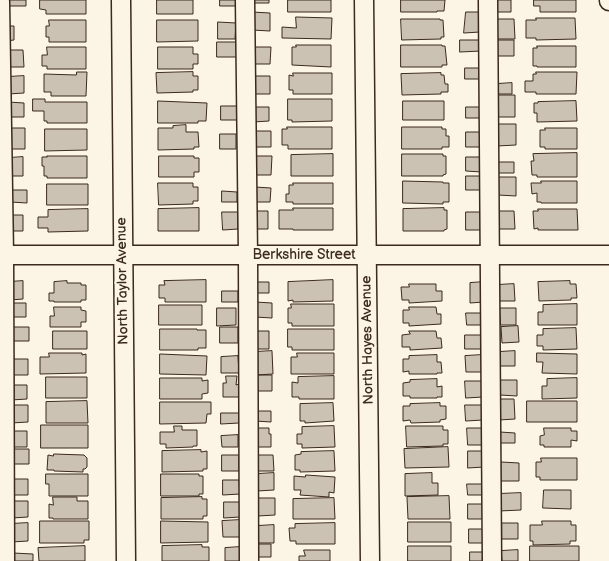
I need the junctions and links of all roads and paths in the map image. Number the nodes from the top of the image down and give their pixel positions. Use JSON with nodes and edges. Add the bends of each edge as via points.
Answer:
{"nodes":[{"id":1,"x":121,"y":0,"type":"edge"},
{"id":2,"x":245,"y":0,"type":"edge"},
{"id":3,"x":364,"y":0,"type":"edge"},
{"id":4,"x":488,"y":0,"type":"edge"},
{"id":5,"x":0,"y":2,"type":"edge"},
{"id":6,"x":123,"y":255,"type":"junction"},
{"id":7,"x":248,"y":255,"type":"junction"},
{"id":8,"x":367,"y":255,"type":"junction"},
{"id":9,"x":490,"y":255,"type":"junction"},
{"id":10,"x":609,"y":255,"type":"edge"},
{"id":11,"x":2,"y":256,"type":"edge"},
{"id":12,"x":5,"y":561,"type":"edge"},
{"id":13,"x":126,"y":561,"type":"edge"},
{"id":14,"x":249,"y":561,"type":"edge"},
{"id":15,"x":370,"y":561,"type":"edge"},
{"id":16,"x":492,"y":561,"type":"edge"}],
"edges":[{"from":1,"to":6,"type":"street","name":"North Taylor Avenue"},
{"from":2,"to":7,"type":"street"},
{"from":3,"to":8,"type":"street","name":"North Hayes Avenue"},
{"from":4,"to":9,"type":"street"},
{"from":5,"to":11,"type":"street"},
{"from":6,"to":7,"type":"street","name":"Berkshire Street"},
{"from":6,"to":11,"type":"street","name":"Berkshire Street"},
{"from":6,"to":13,"type":"street","name":"North Taylor Avenue"},
{"from":7,"to":8,"type":"street","name":"Berkshire Street"},
{"from":7,"to":14,"type":"street"},
{"from":8,"to":9,"type":"street","name":"Berkshire Street"},
{"from":8,"to":15,"type":"street","name":"North Hayes Avenue"},
{"from":9,"to":10,"type":"street","name":"Berkshire Street"},
{"from":9,"to":16,"type":"street"},
{"from":11,"to":12,"type":"street"}]}
